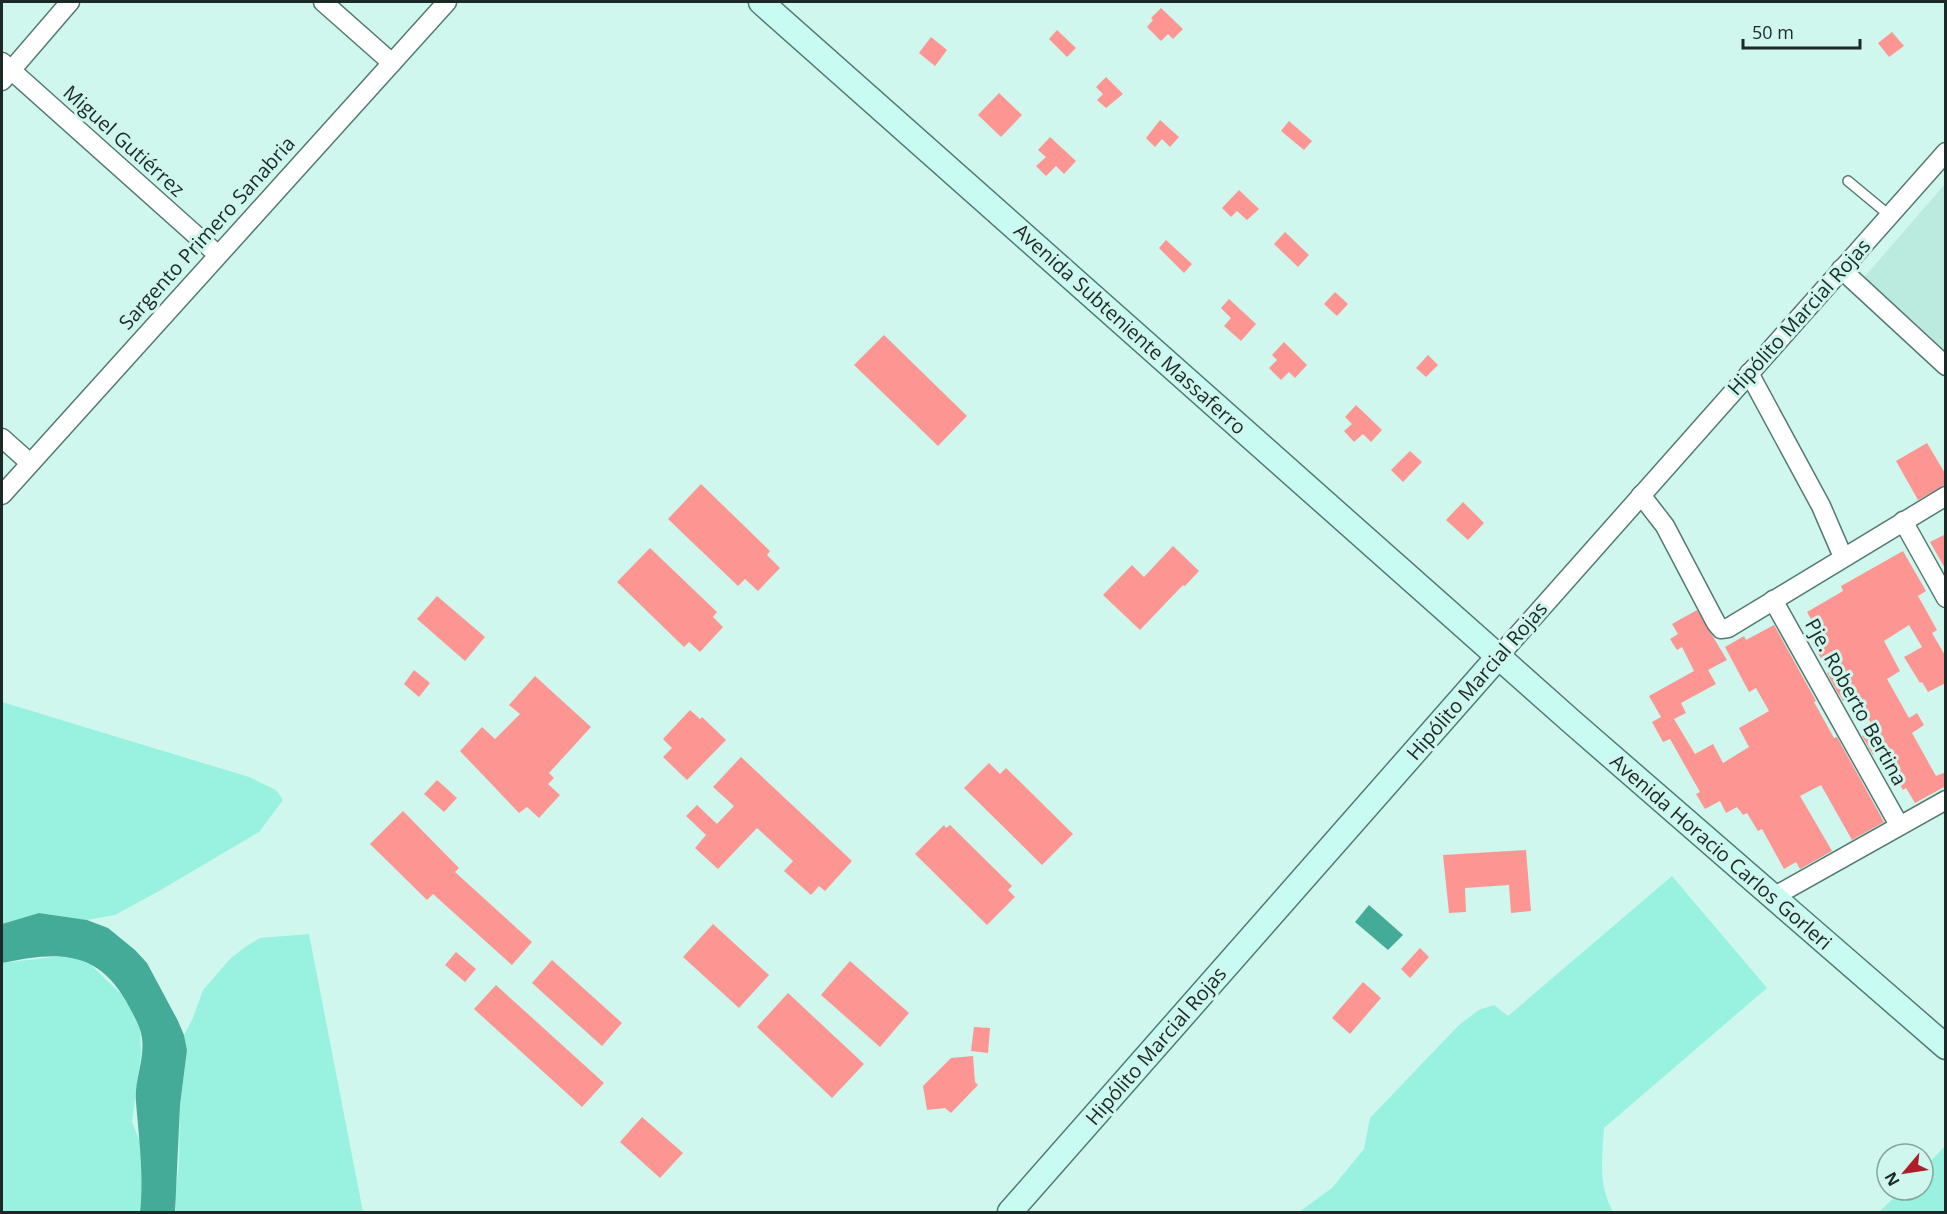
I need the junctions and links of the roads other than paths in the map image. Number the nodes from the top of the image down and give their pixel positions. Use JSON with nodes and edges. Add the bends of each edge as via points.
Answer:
{"nodes":[{"id":1,"x":70,"y":2,"type":"edge"},
{"id":2,"x":323,"y":2,"type":"edge"},
{"id":3,"x":447,"y":2,"type":"edge"},
{"id":4,"x":761,"y":2,"type":"edge"},
{"id":5,"x":392,"y":63,"type":"junction"},
{"id":6,"x":5,"y":71,"type":"edge"},
{"id":7,"x":1946,"y":152,"type":"edge"},
{"id":8,"x":1848,"y":181,"type":"dead end"},
{"id":9,"x":1889,"y":215,"type":"junction"},
{"id":10,"x":217,"y":254,"type":"junction"},
{"id":11,"x":1841,"y":269,"type":"junction"},
{"id":12,"x":1946,"y":366,"type":"edge"},
{"id":13,"x":1749,"y":373,"type":"junction"},
{"id":14,"x":2,"y":438,"type":"edge"},
{"id":15,"x":30,"y":463,"type":"junction"},
{"id":16,"x":2,"y":495,"type":"edge"},
{"id":17,"x":1641,"y":495,"type":"junction"},
{"id":18,"x":1946,"y":496,"type":"edge"},
{"id":19,"x":1903,"y":521,"type":"junction"},
{"id":20,"x":1843,"y":557,"type":"junction"},
{"id":21,"x":1946,"y":598,"type":"edge"},
{"id":22,"x":1773,"y":600,"type":"junction"},
{"id":23,"x":1499,"y":656,"type":"junction"},
{"id":24,"x":1946,"y":800,"type":"edge"},
{"id":25,"x":1899,"y":825,"type":"junction"},
{"id":26,"x":1773,"y":897,"type":"junction"},
{"id":27,"x":1946,"y":1047,"type":"edge"},
{"id":28,"x":1010,"y":1212,"type":"edge"}],
"edges":[{"from":1,"to":6,"type":"street"},
{"from":2,"to":5,"type":"street"},
{"from":3,"to":5,"type":"street","name":"Sargento Primero Sanabria"},
{"from":4,"to":23,"type":"main road","name":"Avenida Subteniente Massaferro"},
{"from":5,"to":10,"type":"street","name":"Sargento Primero Sanabria"},
{"from":6,"to":10,"type":"street","name":"Miguel Gutiérrez"},
{"from":7,"to":9,"type":"street","name":"Hipólito Marcial Rojas"},
{"from":8,"to":9,"type":"lane"},
{"from":9,"to":11,"type":"street","name":"Hipólito Marcial Rojas"},
{"from":10,"to":15,"type":"street","name":"Sargento Primero Sanabria"},
{"from":11,"to":12,"type":"street"},
{"from":11,"to":13,"type":"street","name":"Hipólito Marcial Rojas"},
{"from":13,"to":17,"type":"street","name":"Hipólito Marcial Rojas"},
{"from":13,"to":20,"type":"street","via":[[1821,506]]},
{"from":14,"to":15,"type":"street"},
{"from":15,"to":16,"type":"street","name":"Sargento Primero Sanabria"},
{"from":17,"to":22,"type":"street","via":[[1665,526],[1720,629]]},
{"from":17,"to":23,"type":"street","name":"Hipólito Marcial Rojas"},
{"from":18,"to":19,"type":"street"},
{"from":19,"to":20,"type":"street"},
{"from":19,"to":21,"type":"street"},
{"from":20,"to":22,"type":"street"},
{"from":22,"to":25,"type":"street","name":"Pje. Roberto Bertina"},
{"from":23,"to":26,"type":"main road","name":"Avenida Horacio Carlos Gorleri"},
{"from":23,"to":28,"type":"main road","name":"Hipólito Marcial Rojas"},
{"from":24,"to":25,"type":"street"},
{"from":25,"to":26,"type":"street"},
{"from":26,"to":27,"type":"main road","name":"Avenida Horacio Carlos Gorleri"}]}
